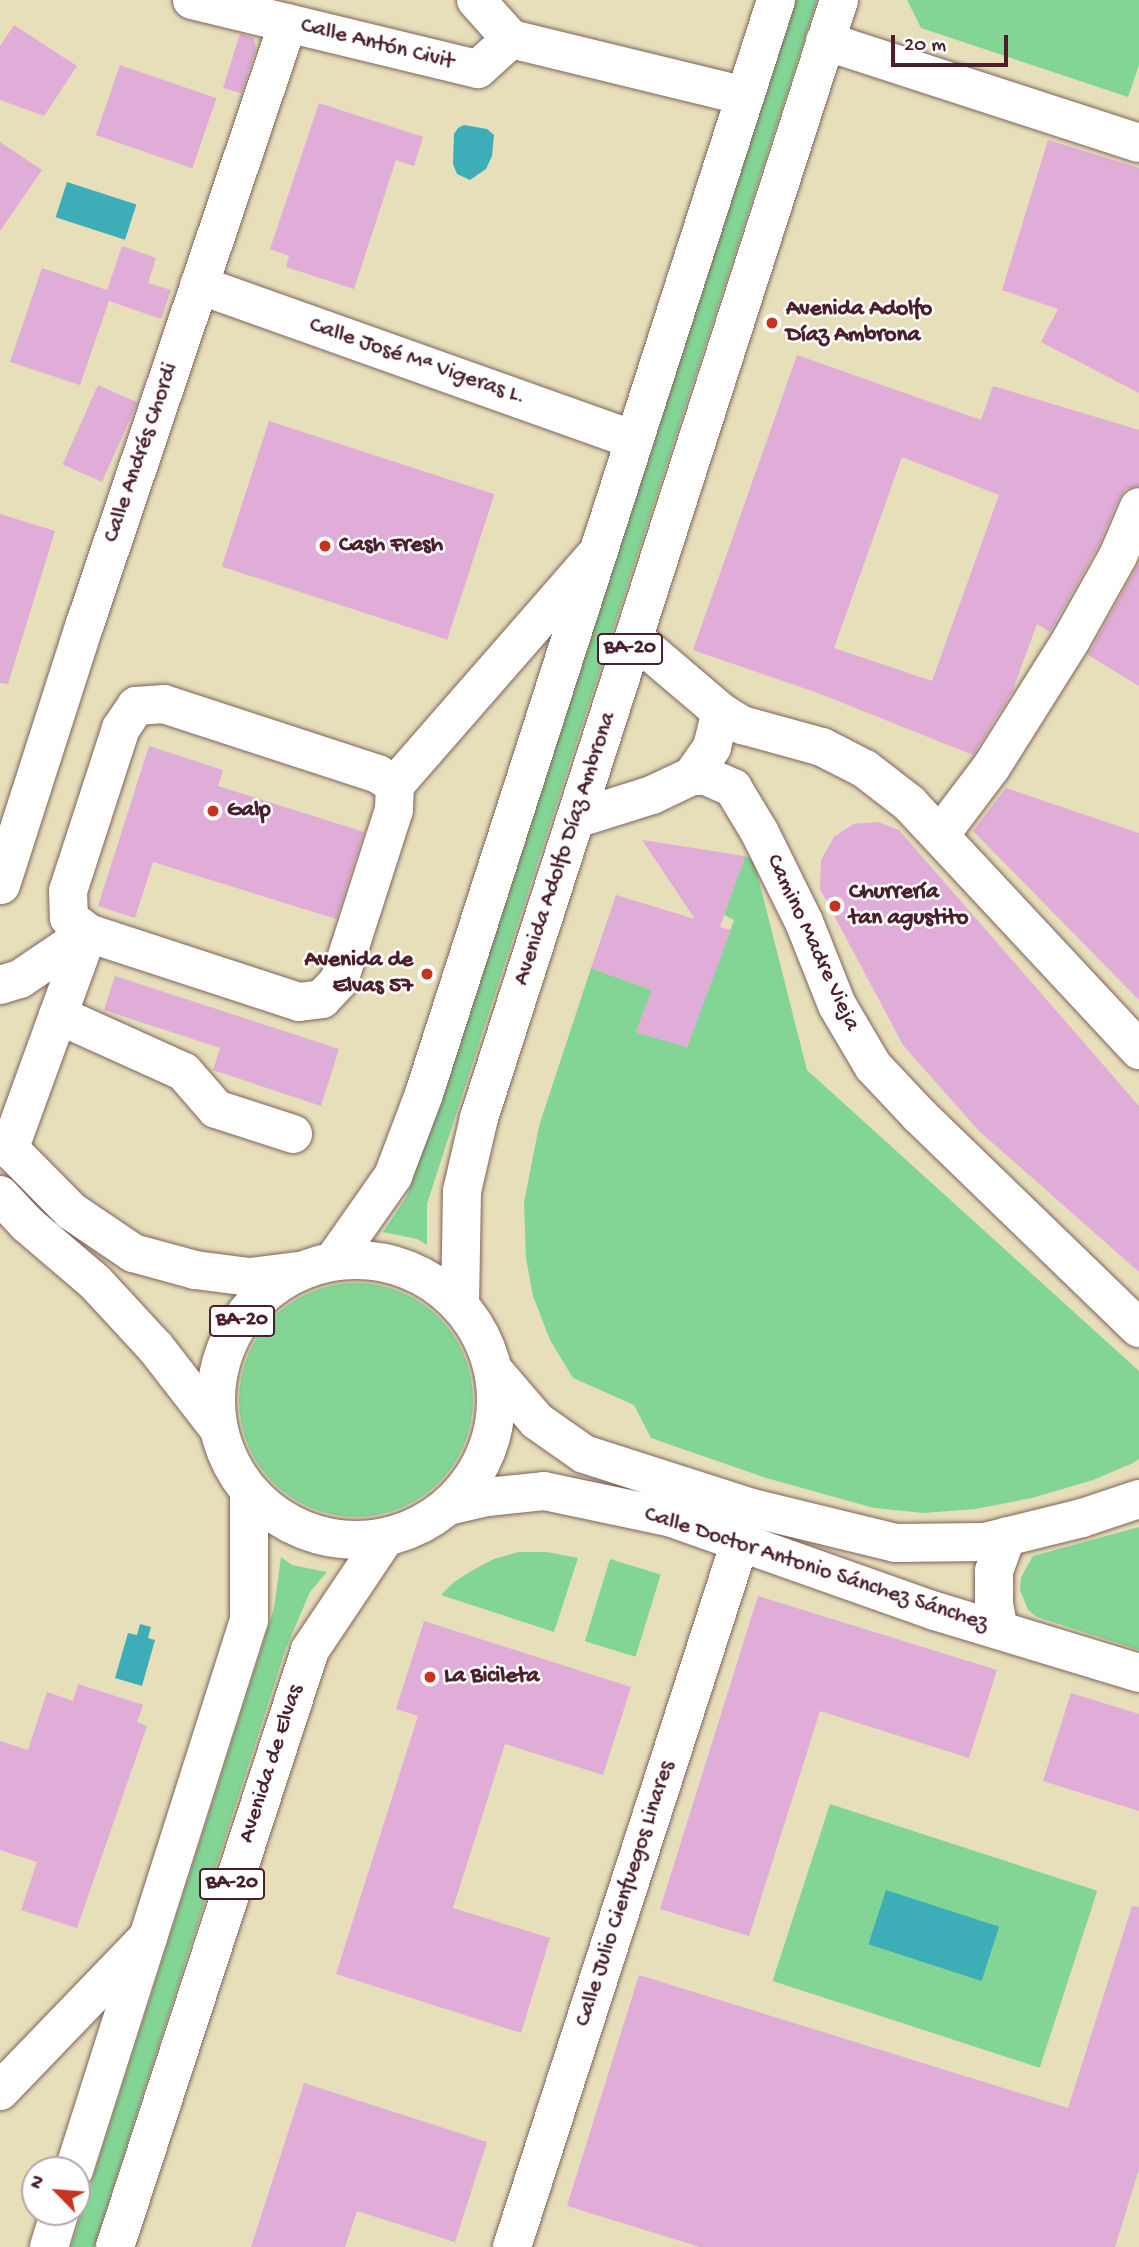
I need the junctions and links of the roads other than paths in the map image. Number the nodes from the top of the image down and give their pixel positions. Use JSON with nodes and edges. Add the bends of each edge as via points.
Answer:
{"nodes":[{"id":1,"x":191,"y":0,"type":"edge"},
{"id":2,"x":476,"y":0,"type":"edge"},
{"id":3,"x":776,"y":0,"type":"edge"},
{"id":4,"x":839,"y":0,"type":"edge"},
{"id":5,"x":288,"y":23,"type":"junction"},
{"id":6,"x":511,"y":39,"type":"junction"},
{"id":7,"x":825,"y":41,"type":"junction"},
{"id":8,"x":745,"y":96,"type":"junction"},
{"id":9,"x":1139,"y":143,"type":"edge"},
{"id":10,"x":199,"y":285,"type":"junction"},
{"id":11,"x":635,"y":440,"type":"junction"},
{"id":12,"x":1139,"y":507,"type":"edge"},
{"id":13,"x":599,"y":551,"type":"junction"},
{"id":14,"x":634,"y":638,"type":"junction"},
{"id":15,"x":722,"y":712,"type":"junction"},
{"id":16,"x":758,"y":732,"type":"junction"},
{"id":17,"x":692,"y":776,"type":"junction"},
{"id":18,"x":395,"y":785,"type":"junction"},
{"id":19,"x":733,"y":788,"type":"junction"},
{"id":20,"x":576,"y":819,"type":"junction"},
{"id":21,"x":940,"y":835,"type":"junction"},
{"id":22,"x":1,"y":885,"type":"edge"},
{"id":23,"x":88,"y":933,"type":"junction"},
{"id":24,"x":0,"y":985,"type":"edge"},
{"id":25,"x":58,"y":1015,"type":"junction"},
{"id":26,"x":1139,"y":1050,"type":"edge"},
{"id":27,"x":293,"y":1134,"type":"dead end"},
{"id":28,"x":5,"y":1145,"type":"edge"},
{"id":29,"x":0,"y":1195,"type":"edge"},
{"id":30,"x":334,"y":1260,"type":"junction"},
{"id":31,"x":298,"y":1271,"type":"junction"},
{"id":32,"x":460,"y":1305,"type":"junction"},
{"id":33,"x":1139,"y":1328,"type":"edge"},
{"id":34,"x":494,"y":1371,"type":"junction"},
{"id":35,"x":218,"y":1428,"type":"junction"},
{"id":36,"x":249,"y":1492,"type":"junction"},
{"id":37,"x":1139,"y":1499,"type":"edge"},
{"id":38,"x":448,"y":1506,"type":"junction"},
{"id":39,"x":1007,"y":1536,"type":"junction"},
{"id":40,"x":385,"y":1538,"type":"junction"},
{"id":41,"x":740,"y":1542,"type":"junction"},
{"id":42,"x":999,"y":1630,"type":"junction"},
{"id":43,"x":1139,"y":1673,"type":"edge"},
{"id":44,"x":148,"y":1937,"type":"junction"},
{"id":45,"x":0,"y":2091,"type":"edge"},
{"id":46,"x":78,"y":2156,"type":"edge"},
{"id":47,"x":56,"y":2226,"type":"edge"},
{"id":48,"x":49,"y":2247,"type":"edge"},
{"id":49,"x":115,"y":2247,"type":"edge"},
{"id":50,"x":512,"y":2247,"type":"edge"}],
"edges":[{"from":1,"to":5,"type":"main road","name":"Calle Antón Civit"},
{"from":2,"to":6,"type":"main road"},
{"from":3,"to":8,"type":"main road","number":"BA-20"},
{"from":4,"to":7,"type":"main road","name":"Avenida Adolfo Díaz Ambrona","number":"BA-20"},
{"from":5,"to":6,"type":"main road","name":"Calle Antón Civit","via":[[478,69]]},
{"from":5,"to":10,"type":"main road","name":"Calle Andrés Chordi"},
{"from":6,"to":8,"type":"main road"},
{"from":7,"to":9,"type":"main road"},
{"from":7,"to":14,"type":"main road","name":"Avenida Adolfo Díaz Ambrona","number":"BA-20"},
{"from":8,"to":11,"type":"main road","number":"BA-20"},
{"from":10,"to":11,"type":"main road","name":"Calle José Mª Vigeras L."},
{"from":10,"to":22,"type":"main road","name":"Calle Andrés Chordi"},
{"from":11,"to":13,"type":"main road","number":"BA-20"},
{"from":12,"to":21,"type":"main road","via":[[1118,556],[1071,640],[992,766]]},
{"from":13,"to":18,"type":"main road"},
{"from":13,"to":30,"type":"main road","number":"BA-20","via":[[424,1094],[393,1176]]},
{"from":14,"to":15,"type":"main road"},
{"from":14,"to":20,"type":"main road","name":"Avenida Adolfo Díaz Ambrona","number":"BA-20"},
{"from":15,"to":16,"type":"main road"},
{"from":15,"to":17,"type":"main road","via":[[712,747]]},
{"from":16,"to":19,"type":"main road"},
{"from":16,"to":21,"type":"main road","via":[[822,747],[865,769],[909,803]]},
{"from":17,"to":19,"type":"main road","via":[[706,776]]},
{"from":17,"to":20,"type":"main road","via":[[652,795]]},
{"from":18,"to":23,"type":"main road","via":[[394,810],[339,981],[323,999],[299,1002]]},
{"from":18,"to":23,"type":"main road","via":[[378,774],[164,704],[136,706],[121,728],[68,891],[69,918]]},
{"from":19,"to":33,"type":"main road","name":"Camino Madre Vieja","via":[[760,833],[838,1005],[873,1066]]},
{"from":20,"to":32,"type":"main road","name":"Avenida Adolfo Díaz Ambrona","number":"BA-20","via":[[479,1118],[462,1191]]},
{"from":21,"to":26,"type":"main road"},
{"from":23,"to":24,"type":"main road","via":[[20,979]]},
{"from":23,"to":25,"type":"main road"},
{"from":25,"to":27,"type":"main road","via":[[184,1072],[216,1109]]},
{"from":25,"to":28,"type":"main road"},
{"from":28,"to":31,"type":"main road","via":[[71,1211],[133,1253],[195,1270],[250,1278]]},
{"from":29,"to":35,"type":"main road","via":[[95,1282],[156,1348]]},
{"from":30,"to":31,"type":"main road","number":"BA-20"},
{"from":30,"to":32,"type":"main road","number":"BA-20","via":[[371,1259],[427,1278]]},
{"from":31,"to":35,"type":"main road","number":"BA-20","via":[[263,1294],[229,1338],[216,1384]]},
{"from":32,"to":34,"type":"main road","number":"BA-20","via":[[479,1331]]},
{"from":34,"to":38,"type":"main road","number":"BA-20","via":[[495,1412],[476,1473]]},
{"from":34,"to":39,"type":"main road","name":"Calle Doctor Antonio Sánchez Sánchez","via":[[537,1421],[584,1454],[738,1504],[896,1543],[985,1542]]},
{"from":35,"to":36,"type":"main road","number":"BA-20"},
{"from":36,"to":40,"type":"main road","number":"BA-20","via":[[292,1526],[337,1539]]},
{"from":36,"to":44,"type":"main road","number":"BA-20","via":[[249,1620]]},
{"from":37,"to":39,"type":"main road","name":"Calle Doctor Antonio Sánchez Sánchez"},
{"from":38,"to":40,"type":"main road","number":"BA-20","via":[[424,1523]]},
{"from":38,"to":41,"type":"main road","name":"Calle Doctor Antonio Sánchez Sánchez","via":[[544,1491],[672,1518]]},
{"from":39,"to":42,"type":"main road","via":[[994,1571]]},
{"from":40,"to":49,"type":"main road","name":"Avenida de Elvas","number":"BA-20","via":[[310,1650]]},
{"from":41,"to":42,"type":"main road","name":"Calle Doctor Antonio Sánchez Sánchez"},
{"from":41,"to":50,"type":"main road","name":"Calle Julio Cienfuegos Linares"},
{"from":42,"to":43,"type":"main road","name":"Calle Doctor Antonio Sánchez Sánchez"},
{"from":44,"to":45,"type":"main road"},
{"from":44,"to":46,"type":"main road","number":"BA-20"},
{"from":47,"to":48,"type":"main road"}]}
